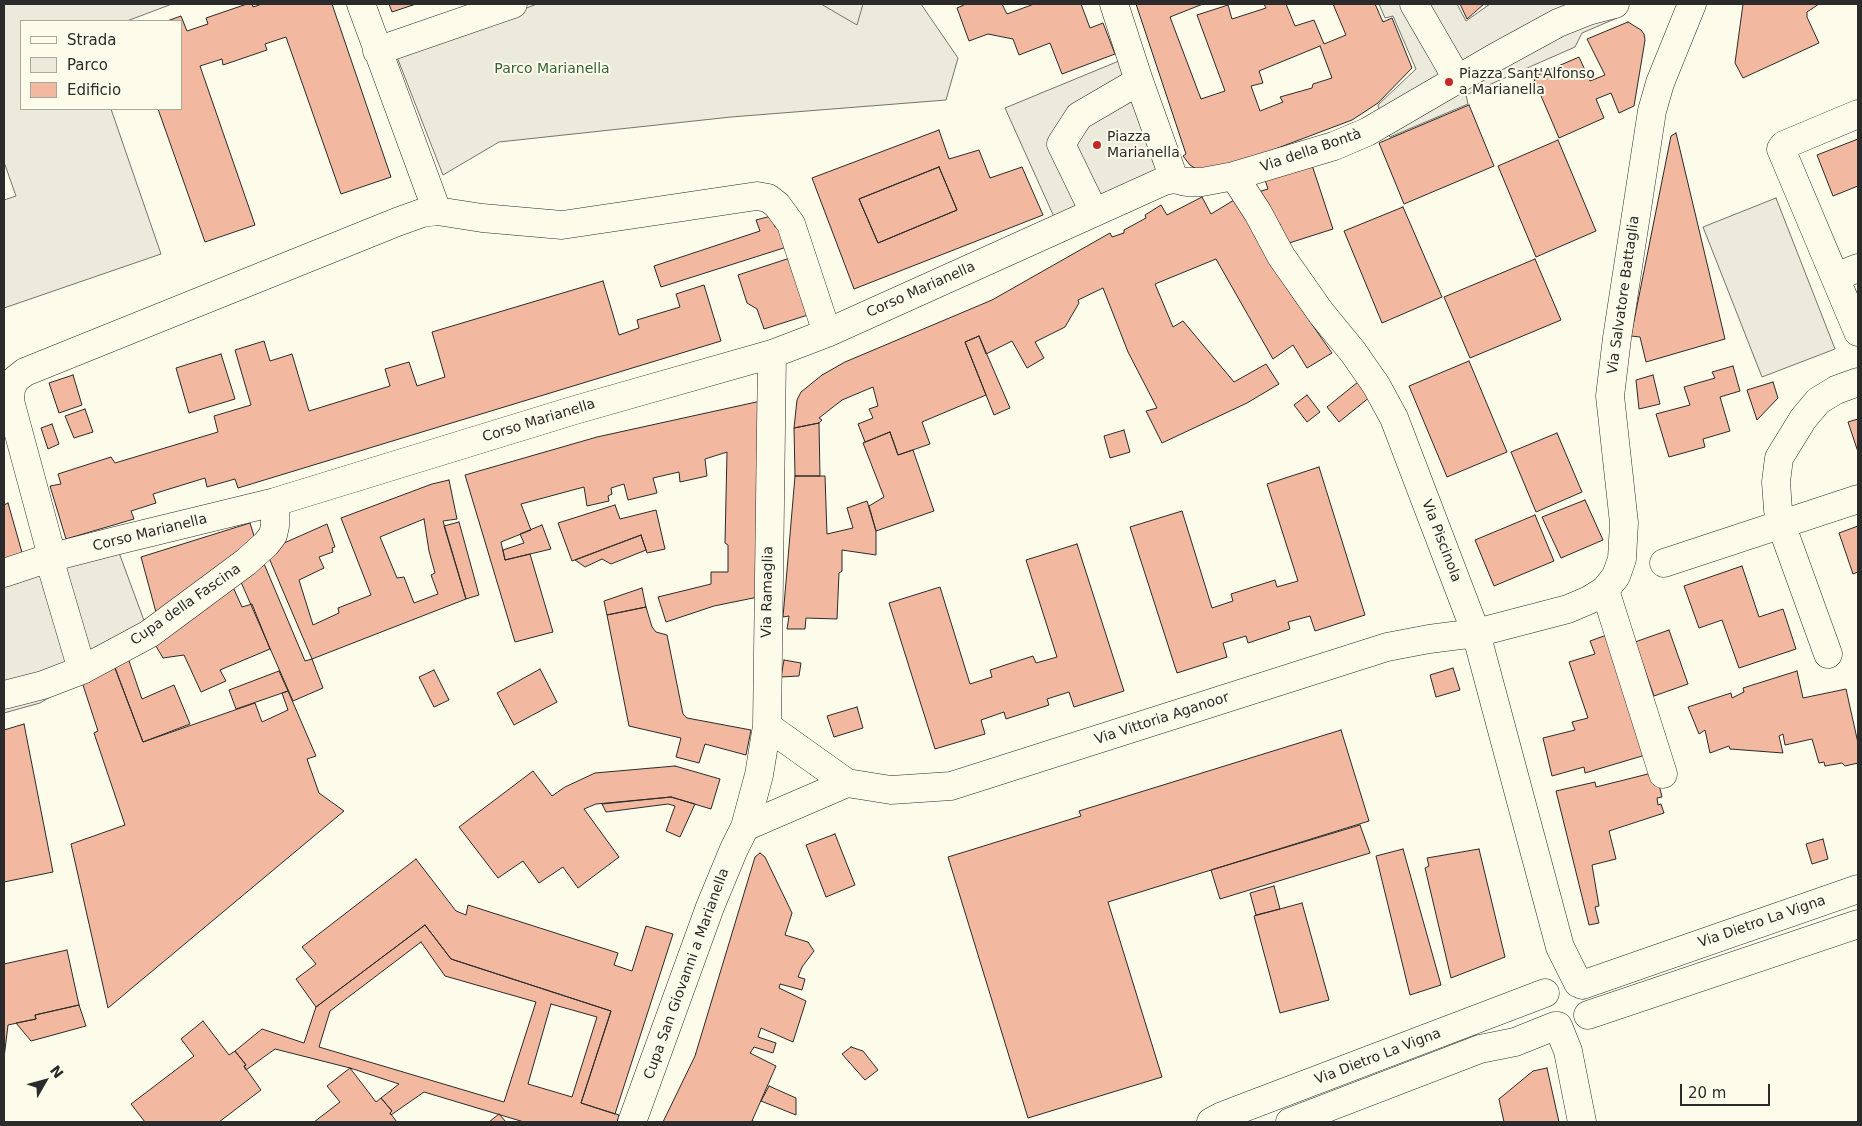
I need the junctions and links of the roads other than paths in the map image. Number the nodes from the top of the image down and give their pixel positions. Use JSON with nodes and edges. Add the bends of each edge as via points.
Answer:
{"nodes":[{"id":1,"x":361,"y":4,"type":"edge"},
{"id":2,"x":513,"y":4,"type":"edge"},
{"id":3,"x":1114,"y":4,"type":"edge"},
{"id":4,"x":1414,"y":4,"type":"edge"},
{"id":5,"x":1615,"y":4,"type":"edge"},
{"id":6,"x":1692,"y":4,"type":"edge"},
{"id":7,"x":1564,"y":11,"type":"edge"},
{"id":8,"x":377,"y":51,"type":"junction"},
{"id":9,"x":1458,"y":80,"type":"junction"},
{"id":10,"x":1139,"y":81,"type":"junction"},
{"id":11,"x":1858,"y":114,"type":"edge"},
{"id":12,"x":1234,"y":176,"type":"junction"},
{"id":13,"x":1180,"y":181,"type":"junction"},
{"id":14,"x":437,"y":210,"type":"junction"},
{"id":15,"x":1094,"y":212,"type":"junction"},
{"id":16,"x":1847,"y":273,"type":"edge"},
{"id":17,"x":827,"y":332,"type":"junction"},
{"id":18,"x":1858,"y":332,"type":"edge"},
{"id":19,"x":772,"y":354,"type":"junction"},
{"id":20,"x":1858,"y":382,"type":"edge"},
{"id":21,"x":1858,"y":499,"type":"edge"},
{"id":22,"x":275,"y":502,"type":"junction"},
{"id":23,"x":1780,"y":524,"type":"junction"},
{"id":24,"x":49,"y":558,"type":"junction"},
{"id":25,"x":1664,"y":563,"type":"dead end"},
{"id":26,"x":4,"y":573,"type":"edge"},
{"id":27,"x":1605,"y":590,"type":"junction"},
{"id":28,"x":1476,"y":632,"type":"junction"},
{"id":29,"x":1828,"y":654,"type":"dead end"},
{"id":30,"x":82,"y":670,"type":"junction"},
{"id":31,"x":4,"y":695,"type":"edge"},
{"id":32,"x":767,"y":726,"type":"junction"},
{"id":33,"x":1663,"y":774,"type":"dead end"},
{"id":34,"x":847,"y":783,"type":"junction"},
{"id":35,"x":745,"y":827,"type":"junction"},
{"id":36,"x":1858,"y":889,"type":"edge"},
{"id":37,"x":1858,"y":924,"type":"edge"},
{"id":38,"x":1560,"y":946,"type":"junction"},
{"id":39,"x":1580,"y":984,"type":"junction"},
{"id":40,"x":1548,"y":990,"type":"junction"},
{"id":41,"x":1569,"y":1029,"type":"junction"},
{"id":42,"x":632,"y":1122,"type":"edge"},
{"id":43,"x":1211,"y":1122,"type":"edge"},
{"id":44,"x":1290,"y":1122,"type":"edge"},
{"id":45,"x":1582,"y":1122,"type":"edge"}],
"edges":[{"from":1,"to":8,"type":"street"},
{"from":2,"to":8,"type":"street"},
{"from":3,"to":10,"type":"street"},
{"from":4,"to":9,"type":"street"},
{"from":5,"to":7,"type":"street","name":"Via della Bontà"},
{"from":6,"to":27,"type":"street","name":"Via Salvatore Battaglia","via":[[1652,110],[1617,338],[1610,396],[1624,523],[1622,559],[1616,576]]},
{"from":7,"to":9,"type":"street","name":"Via della Bontà"},
{"from":8,"to":14,"type":"street"},
{"from":9,"to":12,"type":"street","name":"Via della Bontà","via":[[1367,132],[1334,146]]},
{"from":10,"to":13,"type":"street"},
{"from":10,"to":15,"type":"street","via":[[1079,116],[1060,144]]},
{"from":11,"to":16,"type":"street","via":[[1784,145],[1782,149]]},
{"from":12,"to":13,"type":"street","name":"Via della Bontà","via":[[1202,182]]},
{"from":12,"to":28,"type":"street","name":"Via Piscinola","via":[[1281,256],[1381,393],[1394,418]]},
{"from":13,"to":15,"type":"street","via":[[1164,181]]},
{"from":14,"to":17,"type":"street","via":[[482,218],[562,225],[757,196],[768,198],[791,224]]},
{"from":14,"to":24,"type":"street","via":[[388,225],[26,372],[16,379],[10,401],[50,549]]},
{"from":15,"to":17,"type":"street","name":"Corso Marianella"},
{"from":16,"to":18,"type":"street"},
{"from":17,"to":19,"type":"street","name":"Corso Marianella"},
{"from":19,"to":22,"type":"street","name":"Corso Marianella"},
{"from":19,"to":32,"type":"street","name":"Via Ramaglia"},
{"from":20,"to":23,"type":"street","via":[[1818,401],[1779,458],[1776,482]]},
{"from":21,"to":23,"type":"street"},
{"from":22,"to":24,"type":"street","name":"Corso Marianella"},
{"from":22,"to":30,"type":"street","name":"Cupa della Fascina","via":[[276,526],[259,552],[149,634]]},
{"from":23,"to":25,"type":"street"},
{"from":23,"to":29,"type":"street"},
{"from":24,"to":26,"type":"street","name":"Corso Marianella"},
{"from":24,"to":30,"type":"street"},
{"from":27,"to":28,"type":"street","name":"Via Salvatore Battaglia","via":[[1568,609]]},
{"from":27,"to":33,"type":"street"},
{"from":28,"to":34,"type":"street","name":"Via Vittoria Aganoor","via":[[1386,648],[951,786],[892,790]]},
{"from":28,"to":38,"type":"street","name":"Via Piscinola"},
{"from":30,"to":31,"type":"street","name":"Cupa della Fascina"},
{"from":32,"to":34,"type":"street","name":"Via Vittoria Aganoor"},
{"from":32,"to":35,"type":"street","name":"Via Ramaglia","via":[[759,775]]},
{"from":34,"to":35,"type":"street"},
{"from":35,"to":42,"type":"street","name":"Cupa San Giovanni a Marianella","via":[[710,906]]},
{"from":36,"to":39,"type":"street","name":"Via Dietro La Vigna"},
{"from":37,"to":41,"type":"street","name":"Via Dietro La Vigna"},
{"from":38,"to":39,"type":"street","name":"Via Piscinola"},
{"from":38,"to":40,"type":"street","name":"Via Piscinola"},
{"from":39,"to":40,"type":"street","via":[[1569,980]]},
{"from":39,"to":41,"type":"street","via":[[1591,1006]]},
{"from":40,"to":41,"type":"street","via":[[1542,1002],[1548,1020]]},
{"from":40,"to":43,"type":"street","name":"Via Dietro La Vigna"},
{"from":41,"to":44,"type":"street","name":"Via Dietro La Vigna","via":[[1480,1049]]},
{"from":41,"to":45,"type":"street"}]}
